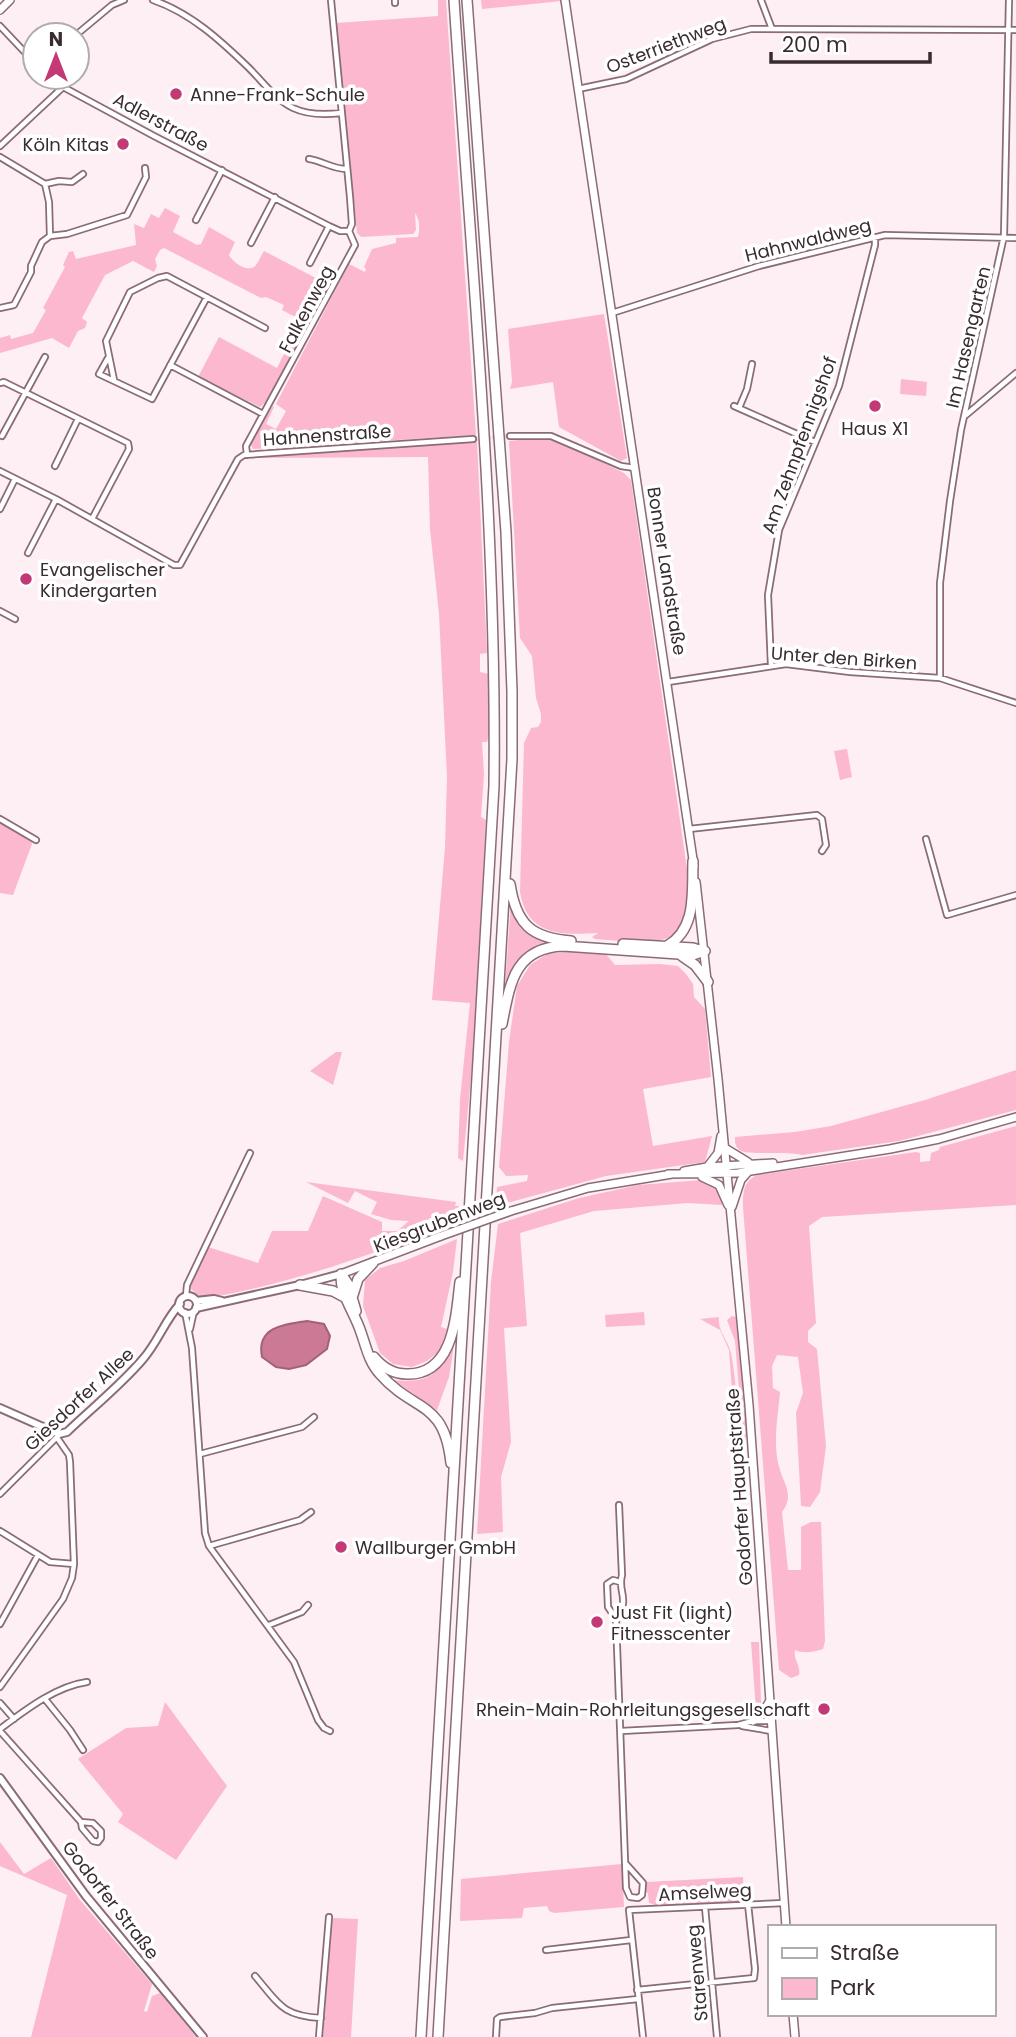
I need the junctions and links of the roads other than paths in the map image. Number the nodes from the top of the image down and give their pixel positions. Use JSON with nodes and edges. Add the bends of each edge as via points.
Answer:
{"nodes":[{"id":1,"x":10,"y":0,"type":"edge"},
{"id":2,"x":124,"y":0,"type":"edge"},
{"id":3,"x":153,"y":0,"type":"edge"},
{"id":4,"x":331,"y":0,"type":"edge"},
{"id":5,"x":454,"y":0,"type":"edge"},
{"id":6,"x":467,"y":0,"type":"edge"},
{"id":7,"x":565,"y":0,"type":"edge"},
{"id":8,"x":761,"y":0,"type":"edge"},
{"id":9,"x":1009,"y":0,"type":"edge"},
{"id":10,"x":0,"y":10,"type":"edge"},
{"id":11,"x":91,"y":22,"type":"edge"},
{"id":12,"x":0,"y":26,"type":"edge"},
{"id":13,"x":772,"y":29,"type":"junction"},
{"id":14,"x":1009,"y":30,"type":"junction"},
{"id":15,"x":1016,"y":30,"type":"edge"},
{"id":16,"x":21,"y":49,"type":"edge"},
{"id":17,"x":578,"y":89,"type":"junction"},
{"id":18,"x":59,"y":91,"type":"edge"},
{"id":19,"x":71,"y":91,"type":"edge"},
{"id":20,"x":341,"y":113,"type":"junction"},
{"id":21,"x":0,"y":146,"type":"edge"},
{"id":22,"x":0,"y":156,"type":"edge"},
{"id":23,"x":309,"y":159,"type":"dead end"},
{"id":24,"x":145,"y":168,"type":"dead end"},
{"id":25,"x":347,"y":169,"type":"junction"},
{"id":26,"x":222,"y":170,"type":"junction"},
{"id":27,"x":83,"y":173,"type":"dead end"},
{"id":28,"x":45,"y":184,"type":"junction"},
{"id":29,"x":275,"y":197,"type":"junction"},
{"id":30,"x":196,"y":220,"type":"dead end"},
{"id":31,"x":329,"y":226,"type":"junction"},
{"id":32,"x":349,"y":231,"type":"junction"},
{"id":33,"x":50,"y":236,"type":"junction"},
{"id":34,"x":1004,"y":236,"type":"junction"},
{"id":35,"x":875,"y":237,"type":"junction"},
{"id":36,"x":1016,"y":238,"type":"edge"},
{"id":37,"x":251,"y":243,"type":"dead end"},
{"id":38,"x":310,"y":263,"type":"dead end"},
{"id":39,"x":206,"y":297,"type":"junction"},
{"id":40,"x":0,"y":308,"type":"edge"},
{"id":41,"x":612,"y":313,"type":"junction"},
{"id":42,"x":265,"y":328,"type":"dead end"},
{"id":43,"x":45,"y":357,"type":"dead end"},
{"id":44,"x":109,"y":357,"type":"junction"},
{"id":45,"x":752,"y":364,"type":"dead end"},
{"id":46,"x":170,"y":365,"type":"junction"},
{"id":47,"x":1016,"y":373,"type":"edge"},
{"id":48,"x":114,"y":380,"type":"junction"},
{"id":49,"x":0,"y":383,"type":"edge"},
{"id":50,"x":26,"y":393,"type":"junction"},
{"id":51,"x":263,"y":414,"type":"junction"},
{"id":52,"x":964,"y":416,"type":"junction"},
{"id":53,"x":78,"y":419,"type":"junction"},
{"id":54,"x":2,"y":436,"type":"dead end"},
{"id":55,"x":510,"y":436,"type":"tunnel mouth"},
{"id":56,"x":473,"y":439,"type":"tunnel mouth"},
{"id":57,"x":815,"y":442,"type":"junction"},
{"id":58,"x":247,"y":455,"type":"junction"},
{"id":59,"x":55,"y":466,"type":"dead end"},
{"id":60,"x":635,"y":468,"type":"junction"},
{"id":61,"x":0,"y":471,"type":"edge"},
{"id":62,"x":15,"y":479,"type":"junction"},
{"id":63,"x":56,"y":499,"type":"junction"},
{"id":64,"x":0,"y":509,"type":"edge"},
{"id":65,"x":92,"y":519,"type":"junction"},
{"id":66,"x":28,"y":553,"type":"dead end"},
{"id":67,"x":0,"y":611,"type":"edge"},
{"id":68,"x":15,"y":619,"type":"dead end"},
{"id":69,"x":771,"y":665,"type":"junction"},
{"id":70,"x":940,"y":678,"type":"junction"},
{"id":71,"x":668,"y":682,"type":"junction"},
{"id":72,"x":1016,"y":703,"type":"edge"},
{"id":73,"x":0,"y":819,"type":"edge"},
{"id":74,"x":690,"y":830,"type":"junction"},
{"id":75,"x":926,"y":839,"type":"dead end"},
{"id":76,"x":36,"y":840,"type":"dead end"},
{"id":77,"x":822,"y":851,"type":"dead end"},
{"id":78,"x":693,"y":861,"type":"junction"},
{"id":79,"x":507,"y":864,"type":"junction"},
{"id":80,"x":1016,"y":895,"type":"edge"},
{"id":81,"x":666,"y":947,"type":"junction"},
{"id":82,"x":705,"y":951,"type":"junction"},
{"id":83,"x":673,"y":954,"type":"junction"},
{"id":84,"x":708,"y":982,"type":"junction"},
{"id":85,"x":495,"y":1071,"type":"junction"},
{"id":86,"x":1016,"y":1117,"type":"edge"},
{"id":87,"x":723,"y":1129,"type":"junction"},
{"id":88,"x":725,"y":1148,"type":"junction"},
{"id":89,"x":250,"y":1153,"type":"dead end"},
{"id":90,"x":708,"y":1167,"type":"junction"},
{"id":91,"x":750,"y":1167,"type":"junction"},
{"id":92,"x":727,"y":1169,"type":"junction"},
{"id":93,"x":668,"y":1174,"type":"junction"},
{"id":94,"x":695,"y":1175,"type":"junction"},
{"id":95,"x":731,"y":1212,"type":"junction"},
{"id":96,"x":468,"y":1246,"type":"junction"},
{"id":97,"x":373,"y":1263,"type":"junction"},
{"id":98,"x":341,"y":1274,"type":"junction"},
{"id":99,"x":300,"y":1286,"type":"junction"},
{"id":100,"x":186,"y":1296,"type":"junction"},
{"id":101,"x":349,"y":1297,"type":"junction"},
{"id":102,"x":180,"y":1304,"type":"junction"},
{"id":103,"x":196,"y":1306,"type":"junction"},
{"id":104,"x":184,"y":1312,"type":"junction"},
{"id":105,"x":169,"y":1318,"type":"junction"},
{"id":106,"x":190,"y":1330,"type":"junction"},
{"id":107,"x":364,"y":1343,"type":"junction"},
{"id":108,"x":0,"y":1408,"type":"edge"},
{"id":109,"x":314,"y":1417,"type":"dead end"},
{"id":110,"x":58,"y":1436,"type":"junction"},
{"id":111,"x":200,"y":1454,"type":"junction"},
{"id":112,"x":454,"y":1489,"type":"junction"},
{"id":113,"x":0,"y":1494,"type":"edge"},
{"id":114,"x":619,"y":1507,"type":"dead end"},
{"id":115,"x":311,"y":1512,"type":"dead end"},
{"id":116,"x":0,"y":1531,"type":"edge"},
{"id":117,"x":209,"y":1546,"type":"junction"},
{"id":118,"x":38,"y":1555,"type":"junction"},
{"id":119,"x":74,"y":1564,"type":"junction"},
{"id":120,"x":620,"y":1581,"type":"junction"},
{"id":121,"x":308,"y":1605,"type":"dead end"},
{"id":122,"x":616,"y":1619,"type":"junction"},
{"id":123,"x":0,"y":1624,"type":"edge"},
{"id":124,"x":269,"y":1625,"type":"junction"},
{"id":125,"x":86,"y":1682,"type":"dead end"},
{"id":126,"x":0,"y":1687,"type":"edge"},
{"id":127,"x":46,"y":1699,"type":"junction"},
{"id":128,"x":769,"y":1701,"type":"junction"},
{"id":129,"x":0,"y":1703,"type":"edge"},
{"id":130,"x":13,"y":1719,"type":"junction"},
{"id":131,"x":752,"y":1721,"type":"junction"},
{"id":132,"x":770,"y":1721,"type":"junction"},
{"id":133,"x":738,"y":1725,"type":"junction"},
{"id":134,"x":0,"y":1730,"type":"edge"},
{"id":135,"x":330,"y":1731,"type":"dead end"},
{"id":136,"x":621,"y":1731,"type":"junction"},
{"id":137,"x":771,"y":1731,"type":"junction"},
{"id":138,"x":83,"y":1750,"type":"dead end"},
{"id":139,"x":0,"y":1778,"type":"edge"},
{"id":140,"x":81,"y":1822,"type":"junction"},
{"id":141,"x":626,"y":1864,"type":"junction"},
{"id":142,"x":784,"y":1903,"type":"junction"},
{"id":143,"x":748,"y":1904,"type":"junction"},
{"id":144,"x":705,"y":1907,"type":"junction"},
{"id":145,"x":329,"y":1917,"type":"dead end"},
{"id":146,"x":786,"y":1925,"type":"edge"},
{"id":147,"x":631,"y":1940,"type":"junction"},
{"id":148,"x":546,"y":1950,"type":"dead end"},
{"id":149,"x":255,"y":1976,"type":"dead end"},
{"id":150,"x":712,"y":1983,"type":"junction"},
{"id":151,"x":637,"y":1990,"type":"junction"},
{"id":152,"x":638,"y":1998,"type":"junction"},
{"id":153,"x":793,"y":2016,"type":"edge"},
{"id":154,"x":321,"y":2018,"type":"junction"},
{"id":155,"x":203,"y":2037,"type":"edge"},
{"id":156,"x":319,"y":2037,"type":"edge"},
{"id":157,"x":421,"y":2037,"type":"edge"},
{"id":158,"x":438,"y":2037,"type":"edge"},
{"id":159,"x":496,"y":2037,"type":"edge"},
{"id":160,"x":643,"y":2037,"type":"edge"},
{"id":161,"x":717,"y":2037,"type":"edge"},
{"id":162,"x":795,"y":2037,"type":"edge"}],
"edges":[{"from":1,"to":10,"type":"main road"},
{"from":2,"to":11,"type":"street"},
{"from":3,"to":20,"type":"street","via":[[206,30],[289,105],[310,113]]},
{"from":4,"to":20,"type":"street","name":"Falkenweg"},
{"from":5,"to":96,"type":"highway","via":[[495,670],[494,786]]},
{"from":6,"to":79,"type":"highway","via":[[506,532],[512,691]]},
{"from":7,"to":17,"type":"main road","name":"Bonner Landstraße"},
{"from":8,"to":13,"type":"street"},
{"from":9,"to":14,"type":"street","name":"Im Hasengarten"},
{"from":12,"to":16,"type":"street"},
{"from":13,"to":14,"type":"street","name":"Osterriethweg"},
{"from":13,"to":17,"type":"street","name":"Osterriethweg","via":[[733,33],[631,77]]},
{"from":14,"to":15,"type":"street","name":"Osterriethweg"},
{"from":14,"to":34,"type":"street","name":"Im Hasengarten"},
{"from":17,"to":41,"type":"main road","name":"Bonner Landstraße"},
{"from":18,"to":21,"type":"street"},
{"from":19,"to":26,"type":"street","name":"Adlerstraße"},
{"from":20,"to":25,"type":"street","name":"Falkenweg"},
{"from":22,"to":28,"type":"street"},
{"from":23,"to":25,"type":"street"},
{"from":24,"to":33,"type":"street","via":[[146,177],[127,215]]},
{"from":25,"to":32,"type":"street","name":"Falkenweg"},
{"from":26,"to":29,"type":"street","name":"Adlerstraße"},
{"from":26,"to":30,"type":"street","name":"Adlerstraße"},
{"from":27,"to":28,"type":"street","via":[[72,182]]},
{"from":28,"to":33,"type":"street"},
{"from":29,"to":31,"type":"street","name":"Adlerstraße"},
{"from":29,"to":37,"type":"street"},
{"from":31,"to":32,"type":"street","name":"Adlerstraße"},
{"from":31,"to":38,"type":"street"},
{"from":32,"to":51,"type":"street","name":"Falkenweg","via":[[355,241],[353,249]]},
{"from":33,"to":40,"type":"street","via":[[42,242],[14,305]]},
{"from":34,"to":35,"type":"street","name":"Hahnwaldweg"},
{"from":34,"to":36,"type":"street","name":"Hahnwaldweg"},
{"from":34,"to":52,"type":"street","name":"Im Hasengarten"},
{"from":35,"to":41,"type":"street","name":"Hahnwaldweg","via":[[759,266]]},
{"from":35,"to":57,"type":"street","name":"Am Zehnpfennigshof","via":[[842,376]]},
{"from":39,"to":42,"type":"street"},
{"from":39,"to":44,"type":"street","via":[[167,276],[130,292],[106,341]]},
{"from":39,"to":46,"type":"street"},
{"from":41,"to":60,"type":"main road","name":"Bonner Landstraße"},
{"from":43,"to":50,"type":"street"},
{"from":44,"to":48,"type":"street"},
{"from":44,"to":48,"type":"street","via":[[99,374]]},
{"from":45,"to":57,"type":"street","via":[[736,407]]},
{"from":46,"to":48,"type":"street","via":[[152,399]]},
{"from":46,"to":51,"type":"street"},
{"from":47,"to":52,"type":"street"},
{"from":49,"to":50,"type":"street"},
{"from":50,"to":53,"type":"street"},
{"from":50,"to":54,"type":"street"},
{"from":51,"to":58,"type":"street","name":"Falkenweg","via":[[246,446]]},
{"from":52,"to":70,"type":"street","name":"Im Hasengarten","via":[[941,571]]},
{"from":53,"to":59,"type":"street"},
{"from":53,"to":65,"type":"street","via":[[128,443],[129,449]]},
{"from":55,"to":60,"type":"street","via":[[551,436]]},
{"from":56,"to":58,"type":"street","name":"Hahnenstraße"},
{"from":57,"to":69,"type":"street","name":"Am Zehnpfennigshof","via":[[779,530],[768,595]]},
{"from":58,"to":65,"type":"street","name":"Hahnenstraße","via":[[238,459],[180,565]]},
{"from":60,"to":71,"type":"main road","name":"Bonner Landstraße"},
{"from":61,"to":62,"type":"street","name":"Hahnenstraße"},
{"from":62,"to":63,"type":"street","name":"Hahnenstraße"},
{"from":62,"to":64,"type":"street"},
{"from":63,"to":65,"type":"street","name":"Hahnenstraße"},
{"from":63,"to":66,"type":"street"},
{"from":67,"to":68,"type":"street"},
{"from":69,"to":70,"type":"street","name":"Unter den Birken"},
{"from":69,"to":71,"type":"street","name":"Unter den Birken"},
{"from":70,"to":72,"type":"street","name":"Unter den Birken"},
{"from":71,"to":74,"type":"main road","name":"Bonner Landstraße"},
{"from":73,"to":76,"type":"street"},
{"from":74,"to":77,"type":"street","via":[[817,815],[822,819],[826,845]]},
{"from":74,"to":78,"type":"main road","name":"Bonner Landstraße"},
{"from":75,"to":80,"type":"street","via":[[947,915]]},
{"from":78,"to":81,"type":"highway","via":[[688,925]]},
{"from":78,"to":82,"type":"main road","name":"Bonner Landstraße"},
{"from":79,"to":81,"type":"highway","via":[[514,909],[532,931],[561,940]]},
{"from":79,"to":85,"type":"highway"},
{"from":81,"to":82,"type":"highway"},
{"from":82,"to":83,"type":"highway"},
{"from":82,"to":84,"type":"main road","name":"Bonner Landstraße"},
{"from":83,"to":84,"type":"highway","via":[[695,965]]},
{"from":83,"to":85,"type":"highway","via":[[563,946],[527,957],[510,989]]},
{"from":84,"to":87,"type":"main road","name":"Bonner Landstraße"},
{"from":85,"to":158,"type":"highway"},
{"from":86,"to":91,"type":"main road","name":"Kiesgrubenweg","via":[[890,1149]]},
{"from":87,"to":88,"type":"main road","name":"Bonner Landstraße"},
{"from":87,"to":90,"type":"main road","via":[[718,1153]]},
{"from":88,"to":91,"type":"main road"},
{"from":88,"to":92,"type":"main road","name":"Bonner Landstraße"},
{"from":89,"to":100,"type":"street","via":[[187,1285]]},
{"from":90,"to":92,"type":"main road","name":"Kiesgrubenweg"},
{"from":90,"to":93,"type":"main road","name":"Kiesgrubenweg"},
{"from":91,"to":92,"type":"main road","name":"Kiesgrubenweg"},
{"from":91,"to":95,"type":"main road"},
{"from":92,"to":94,"type":"main road","name":"Kiesgrubenweg"},
{"from":92,"to":95,"type":"main road","name":"Godorfer Hauptstraße"},
{"from":93,"to":94,"type":"main road","name":"Kiesgrubenweg"},
{"from":93,"to":97,"type":"main road","name":"Kiesgrubenweg","bridge":true,"via":[[588,1188],[511,1211]]},
{"from":94,"to":95,"type":"main road","name":"Godorfer Hauptstraße","via":[[719,1185]]},
{"from":95,"to":128,"type":"main road","name":"Godorfer Hauptstraße","via":[[754,1457]]},
{"from":96,"to":107,"type":"highway","via":[[453,1329],[445,1352],[433,1365],[413,1374],[391,1371]]},
{"from":96,"to":112,"type":"highway"},
{"from":97,"to":98,"type":"main road","name":"Kiesgrubenweg"},
{"from":97,"to":101,"type":"highway"},
{"from":98,"to":99,"type":"street","name":"Kiesgrubenweg"},
{"from":98,"to":101,"type":"highway"},
{"from":99,"to":101,"type":"highway"},
{"from":99,"to":103,"type":"street","name":"Kiesgrubenweg"},
{"from":100,"to":102,"type":"street","name":"Giesdorfer Allee"},
{"from":100,"to":103,"type":"street"},
{"from":101,"to":107,"type":"highway"},
{"from":102,"to":104,"type":"street"},
{"from":102,"to":105,"type":"street","name":"Giesdorfer Allee"},
{"from":103,"to":104,"type":"street","name":"Kiesgrubenweg"},
{"from":103,"to":106,"type":"street"},
{"from":104,"to":105,"type":"street"},
{"from":104,"to":106,"type":"street"},
{"from":105,"to":110,"type":"street","name":"Giesdorfer Allee","via":[[141,1362]]},
{"from":106,"to":111,"type":"street"},
{"from":107,"to":112,"type":"highway","via":[[378,1372],[425,1407],[444,1430]]},
{"from":108,"to":110,"type":"street"},
{"from":109,"to":111,"type":"street","via":[[302,1427]]},
{"from":110,"to":113,"type":"street","name":"Giesdorfer Allee"},
{"from":110,"to":119,"type":"street","via":[[70,1462]]},
{"from":111,"to":117,"type":"street"},
{"from":112,"to":157,"type":"highway"},
{"from":114,"to":120,"type":"street"},
{"from":115,"to":117,"type":"street","via":[[300,1520]]},
{"from":116,"to":118,"type":"street"},
{"from":117,"to":124,"type":"street"},
{"from":118,"to":119,"type":"street","via":[[56,1564]]},
{"from":118,"to":123,"type":"street"},
{"from":119,"to":126,"type":"street","via":[[62,1599]]},
{"from":120,"to":122,"type":"street","via":[[624,1601]]},
{"from":120,"to":122,"type":"street","via":[[613,1580],[606,1589],[608,1607]]},
{"from":121,"to":124,"type":"street"},
{"from":122,"to":136,"type":"street"},
{"from":124,"to":135,"type":"street","via":[[294,1662],[318,1720]]},
{"from":125,"to":127,"type":"street"},
{"from":127,"to":130,"type":"street"},
{"from":127,"to":138,"type":"street"},
{"from":128,"to":131,"type":"main road","via":[[762,1715]]},
{"from":128,"to":132,"type":"main road","name":"Godorfer Hauptstraße"},
{"from":129,"to":130,"type":"street"},
{"from":130,"to":134,"type":"street"},
{"from":131,"to":132,"type":"street"},
{"from":131,"to":133,"type":"street"},
{"from":132,"to":137,"type":"main road","name":"Godorfer Hauptstraße"},
{"from":133,"to":136,"type":"street"},
{"from":133,"to":137,"type":"street"},
{"from":134,"to":140,"type":"street"},
{"from":136,"to":141,"type":"street"},
{"from":137,"to":142,"type":"main road","name":"Godorfer Hauptstraße"},
{"from":139,"to":155,"type":"street","name":"Godorfer Straße","via":[[86,1896]]},
{"from":140,"to":140,"type":"street","via":[[82,1828],[97,1842],[101,1831]]},
{"from":141,"to":141,"type":"street","via":[[628,1895],[638,1898],[643,1882]]},
{"from":142,"to":143,"type":"street","name":"Amselweg"},
{"from":142,"to":146,"type":"main road","name":"Godorfer Hauptstraße"},
{"from":143,"to":144,"type":"street","name":"Amselweg"},
{"from":143,"to":150,"type":"street","via":[[754,1979]]},
{"from":144,"to":147,"type":"street","name":"Amselweg","via":[[629,1910]]},
{"from":144,"to":150,"type":"street","name":"Starenweg"},
{"from":145,"to":154,"type":"street"},
{"from":147,"to":148,"type":"street"},
{"from":147,"to":151,"type":"street"},
{"from":149,"to":154,"type":"street","via":[[287,2012]]},
{"from":150,"to":151,"type":"street"},
{"from":150,"to":161,"type":"street","name":"Starenweg"},
{"from":151,"to":152,"type":"street"},
{"from":152,"to":159,"type":"street","via":[[500,2017]]},
{"from":152,"to":160,"type":"street"},
{"from":153,"to":162,"type":"main road"},
{"from":154,"to":156,"type":"street"}]}
